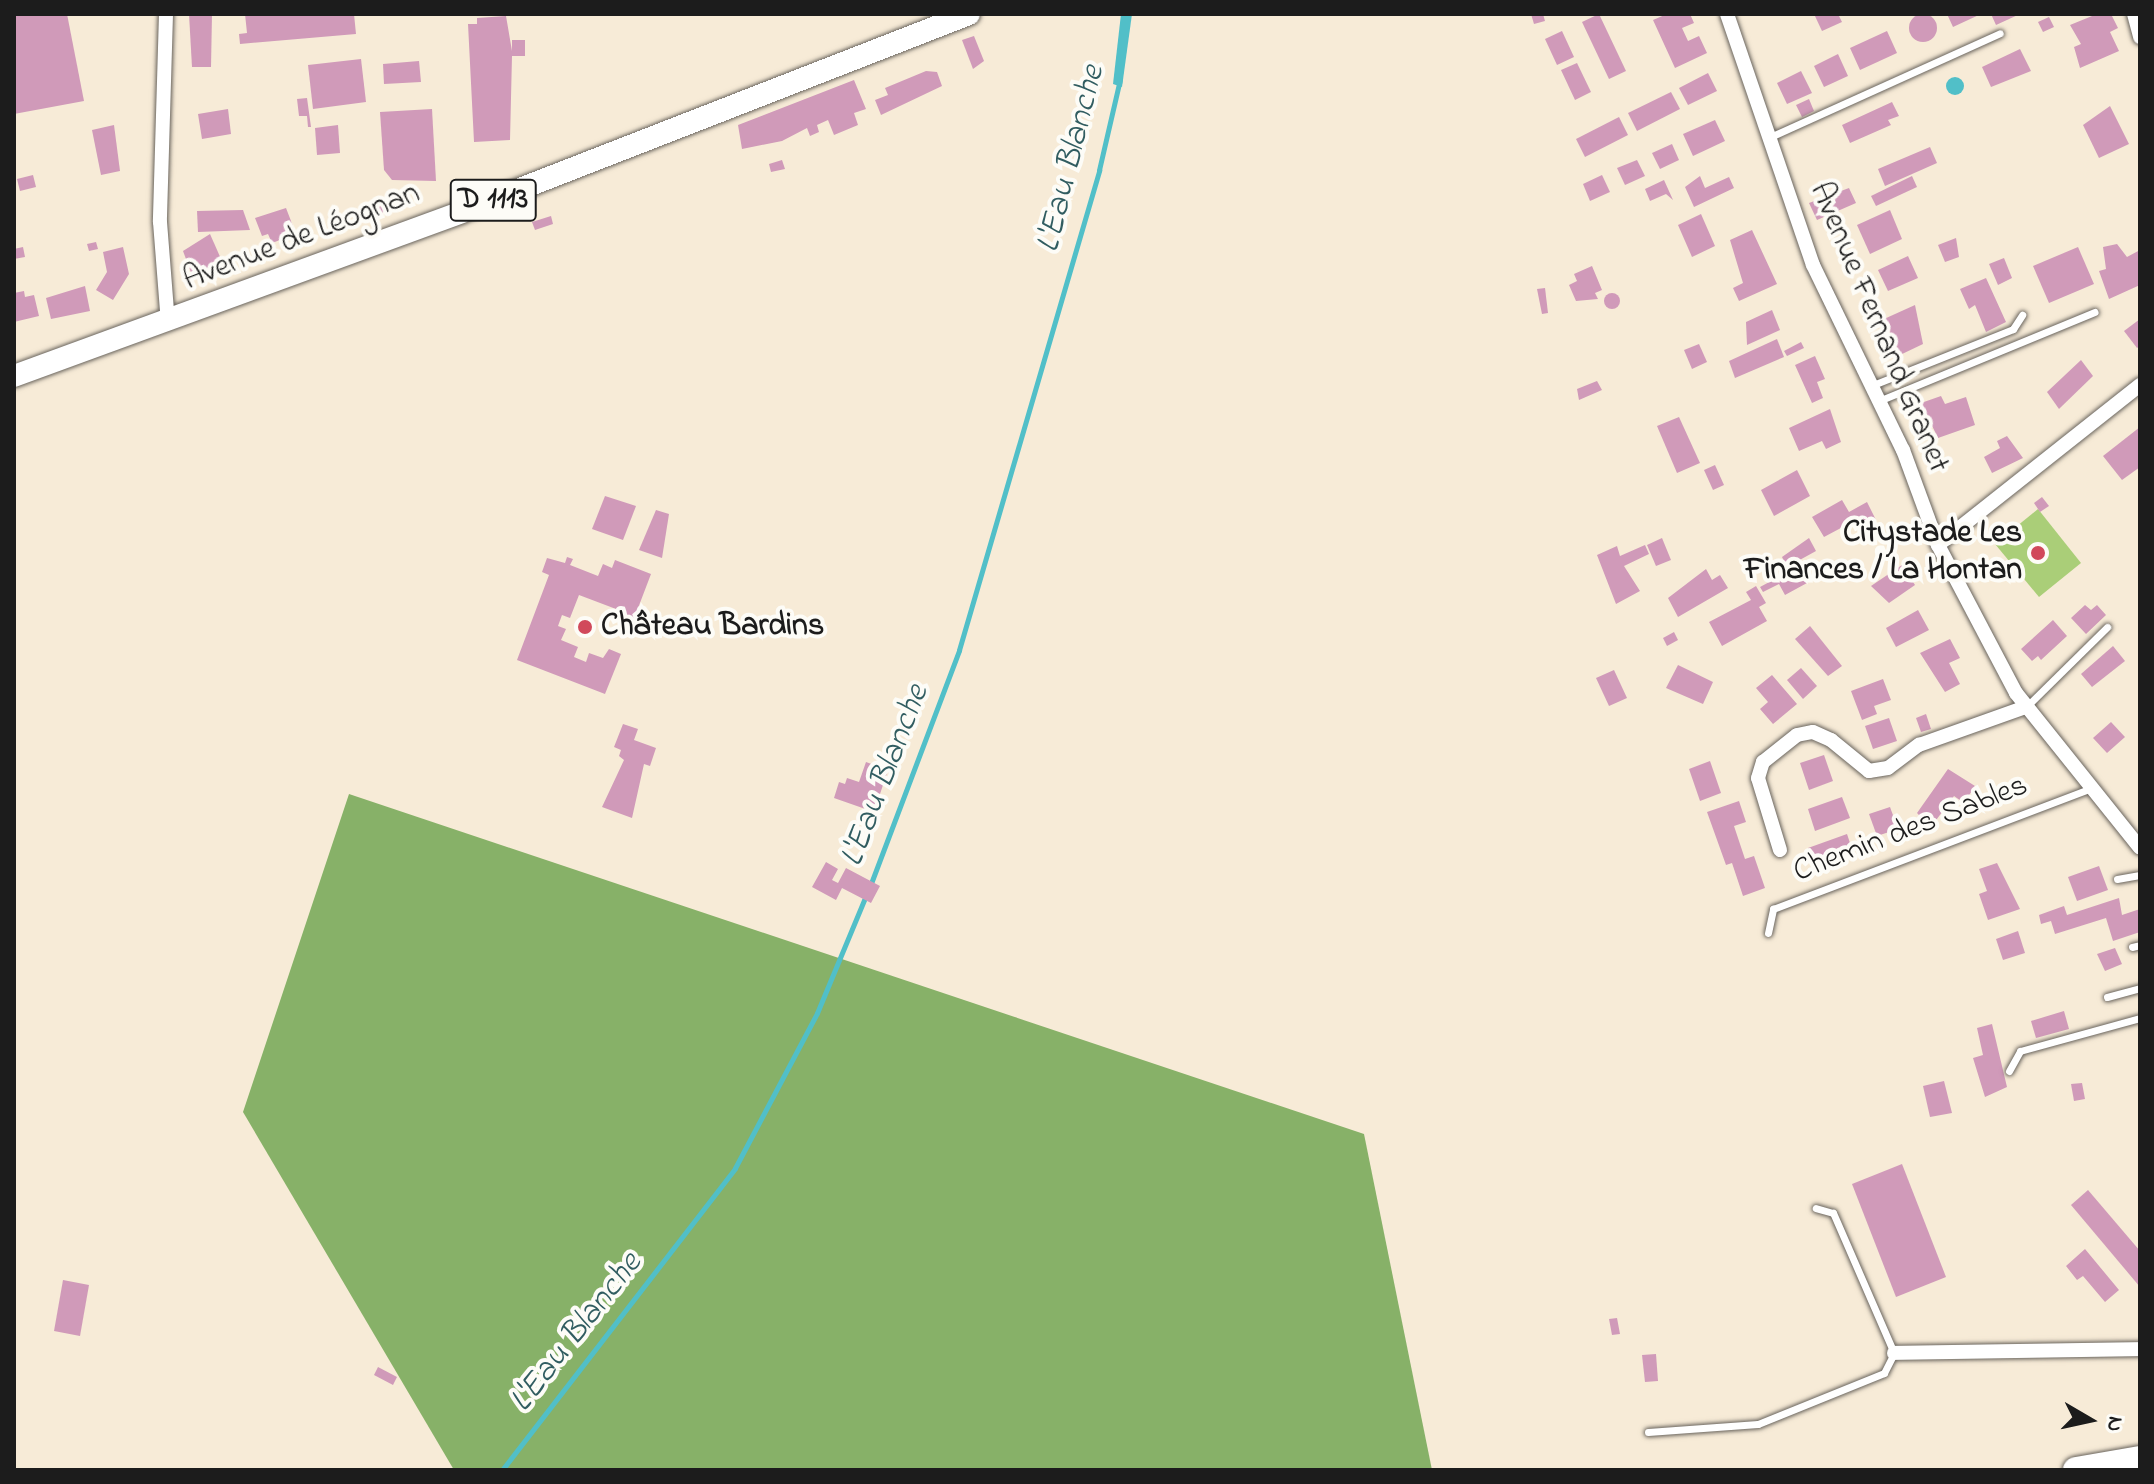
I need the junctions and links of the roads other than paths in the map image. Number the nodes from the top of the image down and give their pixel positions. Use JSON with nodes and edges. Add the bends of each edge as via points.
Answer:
{"nodes":[{"id":1,"x":166,"y":14,"type":"edge"},
{"id":2,"x":969,"y":14,"type":"edge"},
{"id":3,"x":1727,"y":14,"type":"edge"},
{"id":4,"x":2134,"y":14,"type":"edge"},
{"id":5,"x":2000,"y":33,"type":"dead end"},
{"id":6,"x":2140,"y":37,"type":"edge"},
{"id":7,"x":1770,"y":137,"type":"junction"},
{"id":8,"x":2095,"y":312,"type":"dead end"},
{"id":9,"x":2022,"y":315,"type":"dead end"},
{"id":10,"x":168,"y":323,"type":"junction"},
{"id":11,"x":14,"y":376,"type":"edge"},
{"id":12,"x":1873,"y":385,"type":"junction"},
{"id":13,"x":2140,"y":385,"type":"edge"},
{"id":14,"x":1881,"y":400,"type":"junction"},
{"id":15,"x":1938,"y":545,"type":"junction"},
{"id":16,"x":2107,"y":627,"type":"dead end"},
{"id":17,"x":2026,"y":707,"type":"junction"},
{"id":18,"x":2089,"y":789,"type":"junction"},
{"id":19,"x":2140,"y":848,"type":"edge"},
{"id":20,"x":1780,"y":850,"type":"dead end"},
{"id":21,"x":2140,"y":875,"type":"edge"},
{"id":22,"x":2117,"y":879,"type":"dead end"},
{"id":23,"x":1768,"y":933,"type":"dead end"},
{"id":24,"x":2140,"y":988,"type":"edge"},
{"id":25,"x":2107,"y":997,"type":"dead end"},
{"id":26,"x":2140,"y":1018,"type":"edge"},
{"id":27,"x":2009,"y":1071,"type":"dead end"},
{"id":28,"x":1816,"y":1208,"type":"dead end"},
{"id":29,"x":2140,"y":1349,"type":"edge"},
{"id":30,"x":1894,"y":1353,"type":"junction"},
{"id":31,"x":1648,"y":1432,"type":"dead end"},
{"id":32,"x":2140,"y":1459,"type":"edge"},
{"id":33,"x":2076,"y":1470,"type":"edge"}],
"edges":[{"from":1,"to":10,"type":"street","via":[[160,222]]},
{"from":2,"to":10,"type":"main road","name":"Avenue de Léognan","number":"D 1113"},
{"from":3,"to":7,"type":"street","name":"Avenue Fernand Granet"},
{"from":4,"to":6,"type":"street"},
{"from":5,"to":7,"type":"lane"},
{"from":7,"to":12,"type":"street","name":"Avenue Fernand Granet","via":[[1813,265]]},
{"from":8,"to":14,"type":"lane"},
{"from":9,"to":12,"type":"lane","via":[[2013,329]]},
{"from":10,"to":11,"type":"main road","name":"Avenue de Léognan","number":"D 1113"},
{"from":12,"to":14,"type":"street","name":"Avenue Fernand Granet"},
{"from":13,"to":15,"type":"street"},
{"from":14,"to":15,"type":"street","name":"Avenue Fernand Granet"},
{"from":15,"to":17,"type":"street","name":"Avenue Fernand Granet"},
{"from":16,"to":17,"type":"lane"},
{"from":17,"to":18,"type":"street","name":"Avenue Fernand Granet"},
{"from":17,"to":20,"type":"street","via":[[1932,740],[1879,770],[1857,764],[1831,740],[1813,732],[1797,735],[1763,762],[1758,778]]},
{"from":18,"to":19,"type":"street","name":"Avenue Fernand Granet"},
{"from":18,"to":23,"type":"lane","name":"Chemin des Sables","via":[[1773,909]]},
{"from":21,"to":22,"type":"lane"},
{"from":24,"to":25,"type":"lane"},
{"from":26,"to":27,"type":"lane","via":[[2020,1051]]},
{"from":28,"to":30,"type":"lane","via":[[1833,1213]]},
{"from":29,"to":30,"type":"street"},
{"from":30,"to":31,"type":"lane","via":[[1884,1373],[1758,1424]]},
{"from":32,"to":33,"type":"highway"}]}
